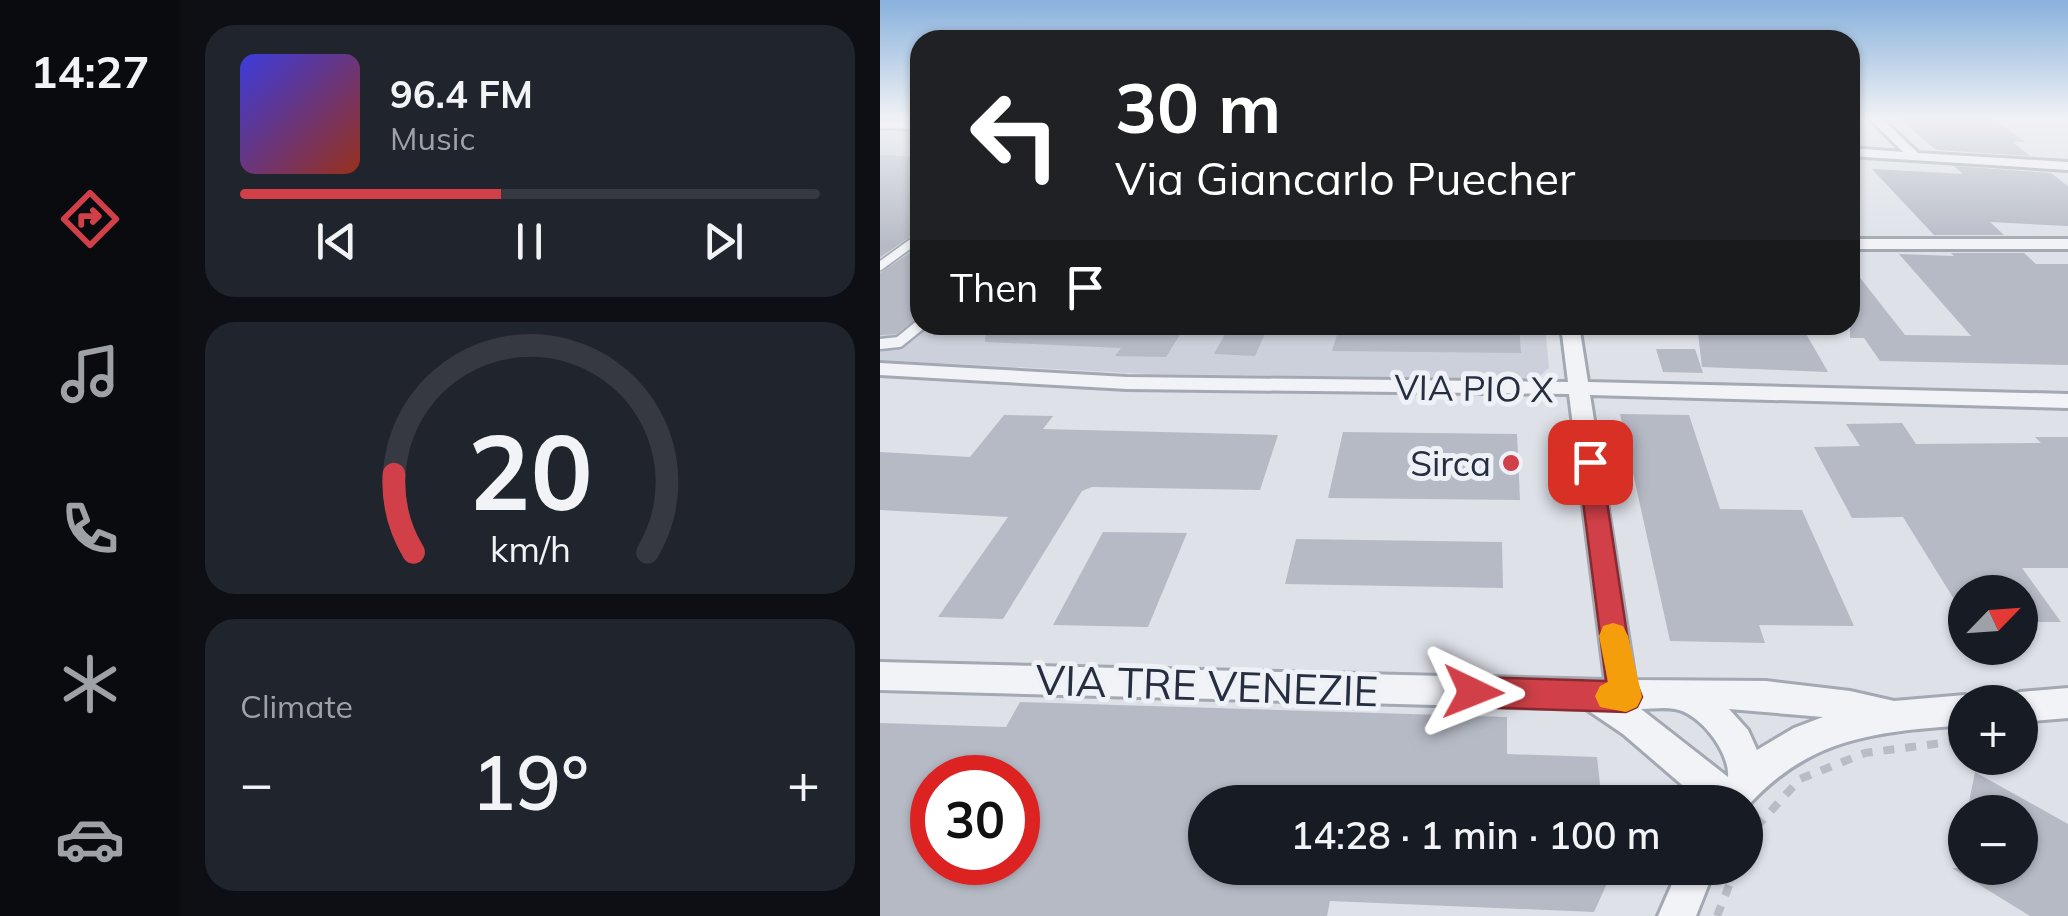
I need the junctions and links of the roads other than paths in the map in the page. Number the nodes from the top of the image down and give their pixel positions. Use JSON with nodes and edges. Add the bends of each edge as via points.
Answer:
{"nodes":[{"id":1,"x":1988,"y":161,"type":"edge"},
{"id":2,"x":2068,"y":166,"type":"edge"},
{"id":3,"x":1860,"y":244,"type":"edge"},
{"id":4,"x":2068,"y":244,"type":"edge"},
{"id":5,"x":910,"y":245,"type":"edge"},
{"id":6,"x":880,"y":266,"type":"edge"},
{"id":7,"x":910,"y":333,"type":"edge"},
{"id":8,"x":1572,"y":335,"type":"edge"},
{"id":9,"x":880,"y":344,"type":"edge"},
{"id":10,"x":880,"y":370,"type":"edge"},
{"id":11,"x":1580,"y":391,"type":"junction"},
{"id":12,"x":2068,"y":400,"type":"edge"},
{"id":13,"x":880,"y":676,"type":"edge"},
{"id":14,"x":1592,"y":695,"type":"junction"},
{"id":15,"x":1685,"y":696,"type":"junction"},
{"id":16,"x":1626,"y":697,"type":"junction"},
{"id":17,"x":2068,"y":704,"type":"edge"},
{"id":18,"x":2038,"y":706,"type":"edge"},
{"id":19,"x":1948,"y":711,"type":"edge"},
{"id":20,"x":1892,"y":715,"type":"junction"},
{"id":21,"x":1718,"y":785,"type":"edge"},
{"id":22,"x":1738,"y":785,"type":"edge"},
{"id":23,"x":1744,"y":785,"type":"edge"},
{"id":24,"x":1690,"y":885,"type":"edge"},
{"id":25,"x":1677,"y":916,"type":"edge"}],
"edges":[{"from":1,"to":2,"type":"street"},
{"from":3,"to":4,"type":"street"},
{"from":5,"to":6,"type":"lane"},
{"from":7,"to":9,"type":"lane"},
{"from":8,"to":11,"type":"street"},
{"from":10,"to":11,"type":"street","name":"VIA PIO X","via":[[1141,384]]},
{"from":11,"to":12,"type":"street","name":"VIA PIO X"},
{"from":11,"to":16,"type":"street"},
{"from":13,"to":14,"type":"street","name":"VIA TRE VENEZIE"},
{"from":14,"to":16,"type":"street","name":"VIA TRE VENEZIE"},
{"from":14,"to":21,"type":"street"},
{"from":15,"to":16,"type":"street","name":"VIA TRE VENEZIE"},
{"from":15,"to":20,"type":"street","name":"VIA TRE VENEZIE","via":[[1816,699]]},
{"from":15,"to":22,"type":"street","via":[[1733,734],[1746,767]]},
{"from":17,"to":18,"type":"street"},
{"from":19,"to":20,"type":"street"},
{"from":20,"to":23,"type":"street","via":[[1811,736],[1780,751]]},
{"from":24,"to":25,"type":"street"}]}
